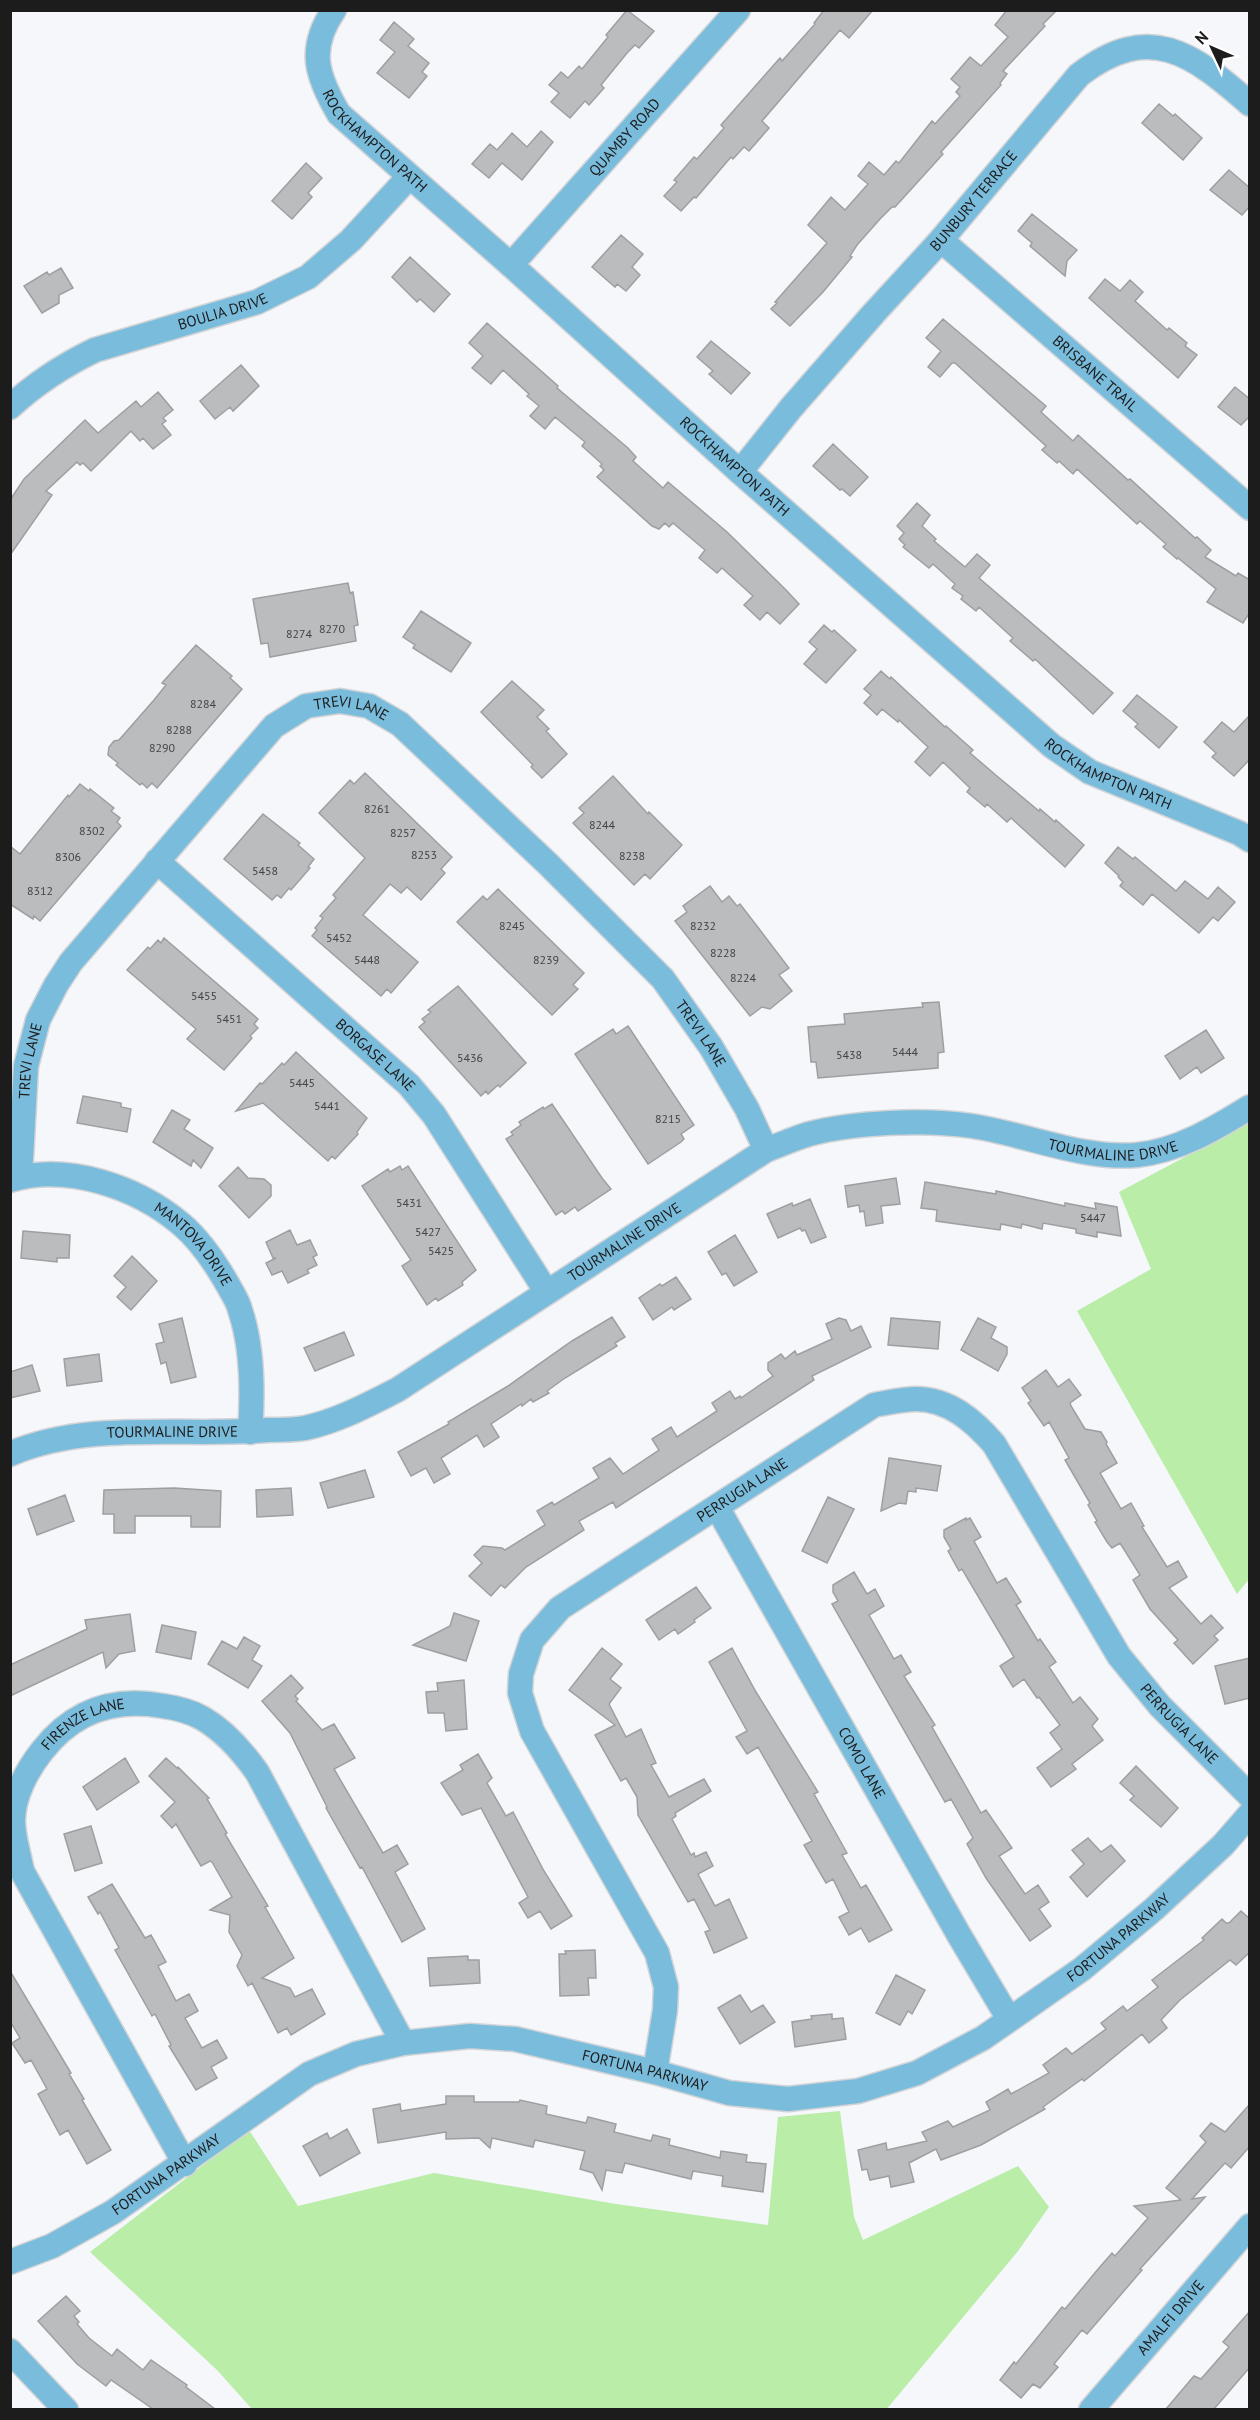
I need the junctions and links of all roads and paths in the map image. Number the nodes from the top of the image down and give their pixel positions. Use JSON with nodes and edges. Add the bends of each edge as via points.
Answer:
{"nodes":[{"id":1,"x":334,"y":10,"type":"edge"},
{"id":2,"x":738,"y":10,"type":"edge"},
{"id":3,"x":1250,"y":104,"type":"edge"},
{"id":4,"x":409,"y":177,"type":"junction"},
{"id":5,"x":941,"y":240,"type":"junction"},
{"id":6,"x":511,"y":265,"type":"junction"},
{"id":7,"x":10,"y":407,"type":"edge"},
{"id":8,"x":741,"y":472,"type":"junction"},
{"id":9,"x":1250,"y":508,"type":"edge"},
{"id":10,"x":1250,"y":840,"type":"edge"},
{"id":11,"x":157,"y":861,"type":"junction"},
{"id":12,"x":1250,"y":1107,"type":"edge"},
{"id":13,"x":766,"y":1150,"type":"junction"},
{"id":14,"x":15,"y":1178,"type":"edge"},
{"id":15,"x":546,"y":1292,"type":"junction"},
{"id":16,"x":250,"y":1432,"type":"junction"},
{"id":17,"x":10,"y":1454,"type":"edge"},
{"id":18,"x":717,"y":1507,"type":"junction"},
{"id":19,"x":1250,"y":1796,"type":"edge"},
{"id":20,"x":1250,"y":1814,"type":"edge"},
{"id":21,"x":1009,"y":2019,"type":"junction"},
{"id":22,"x":403,"y":2043,"type":"junction"},
{"id":23,"x":655,"y":2072,"type":"junction"},
{"id":24,"x":185,"y":2163,"type":"junction"},
{"id":25,"x":1250,"y":2226,"type":"edge"},
{"id":26,"x":10,"y":2262,"type":"edge"},
{"id":27,"x":10,"y":2351,"type":"edge"},
{"id":28,"x":66,"y":2409,"type":"edge"},
{"id":29,"x":1091,"y":2409,"type":"edge"}],
"edges":[{"from":1,"to":4,"type":"street","name":"ROCKHAMPTON PATH","via":[[324,25],[317,56],[321,84],[339,114]]},
{"from":2,"to":6,"type":"street","name":"QUAMBY ROAD"},
{"from":3,"to":5,"type":"street","name":"BUNBURY TERRACE","via":[[1196,61],[1166,48],[1139,47],[1100,59],[1079,75]]},
{"from":4,"to":6,"type":"street","name":"ROCKHAMPTON PATH"},
{"from":4,"to":7,"type":"street","name":"BOULIA DRIVE","via":[[351,240],[308,277],[257,302],[95,350],[70,362]]},
{"from":5,"to":8,"type":"street","name":"BUNBURY TERRACE","via":[[791,408]]},
{"from":5,"to":9,"type":"street","name":"BRISBANE TRAIL"},
{"from":6,"to":8,"type":"street","name":"ROCKHAMPTON PATH"},
{"from":8,"to":10,"type":"street","name":"ROCKHAMPTON PATH","via":[[1052,746],[1090,772]]},
{"from":11,"to":13,"type":"street","name":"TREVI LANE","via":[[274,726],[306,706],[340,701],[369,706],[400,724],[663,979],[711,1047]]},
{"from":11,"to":14,"type":"street","name":"TREVI LANE","via":[[71,962],[38,1020],[26,1066]]},
{"from":11,"to":15,"type":"street","name":"BORGASE LANE","via":[[409,1085],[434,1115]]},
{"from":12,"to":13,"type":"street","name":"TOURMALINE DRIVE","via":[[1180,1145],[1137,1155],[1095,1153],[971,1126],[912,1122],[831,1129]]},
{"from":13,"to":15,"type":"street","name":"TOURMALINE DRIVE"},
{"from":14,"to":16,"type":"street","name":"MANTOVA DRIVE","via":[[55,1174],[105,1183],[153,1204],[182,1225],[217,1266],[240,1308],[249,1350]]},
{"from":15,"to":16,"type":"street","name":"TOURMALINE DRIVE","via":[[397,1390],[344,1417],[304,1428]]},
{"from":16,"to":17,"type":"street","name":"TOURMALINE DRIVE","via":[[101,1434],[47,1442]]},
{"from":18,"to":19,"type":"street","name":"PERRUGIA LANE","via":[[874,1405],[917,1399],[945,1404],[974,1421],[994,1444],[1119,1656],[1161,1706]]},
{"from":18,"to":21,"type":"street","name":"COMO LANE"},
{"from":18,"to":23,"type":"street","name":"PERRUGIA LANE","via":[[560,1608],[532,1640],[521,1674],[520,1694],[532,1731],[657,1953],[666,1987]]},
{"from":20,"to":21,"type":"street","name":"FORTUNA PARKWAY","via":[[1154,1909],[1082,1969]]},
{"from":21,"to":23,"type":"street","name":"FORTUNA PARKWAY","via":[[983,2038],[917,2073],[858,2091],[776,2098],[729,2093]]},
{"from":22,"to":23,"type":"street","name":"FORTUNA PARKWAY","via":[[470,2036],[515,2039]]},
{"from":22,"to":24,"type":"street","name":"FORTUNA PARKWAY","via":[[356,2054],[309,2074]]},
{"from":22,"to":24,"type":"street","name":"FIRENZE LANE","via":[[257,1772],[238,1746],[203,1718],[153,1704],[123,1702],[74,1720],[52,1738],[32,1764],[18,1793],[13,1822],[22,1871]]},
{"from":24,"to":26,"type":"street","name":"FORTUNA PARKWAY","via":[[113,2212],[52,2246]]},
{"from":25,"to":29,"type":"street","name":"AMALFI DRIVE"},
{"from":27,"to":28,"type":"street"}]}
